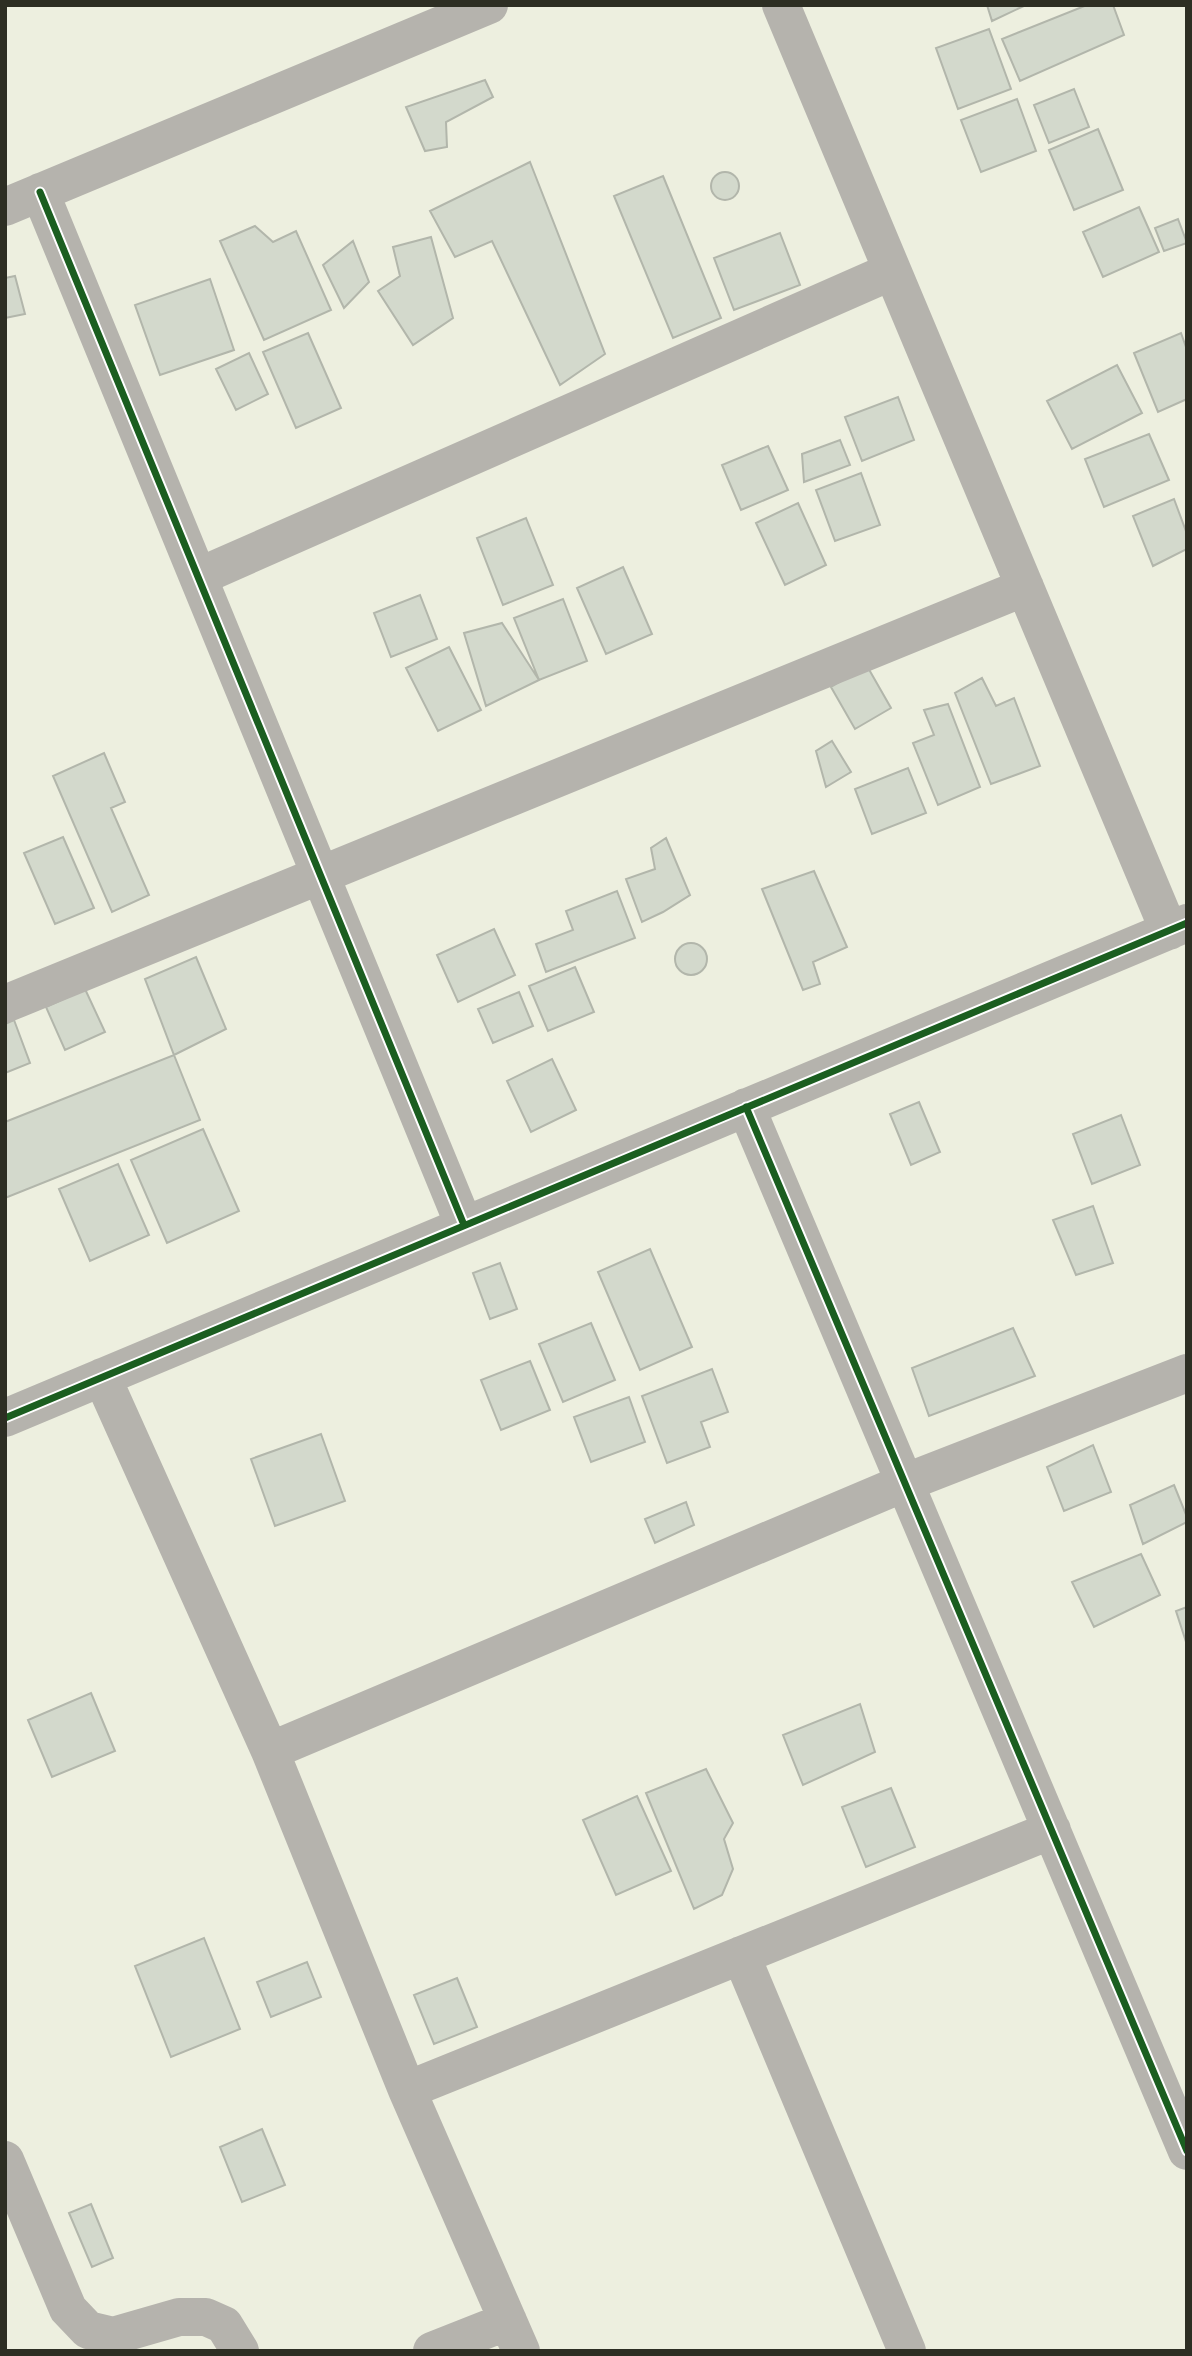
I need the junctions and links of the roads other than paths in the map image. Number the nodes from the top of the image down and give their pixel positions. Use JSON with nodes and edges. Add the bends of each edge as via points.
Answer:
{"nodes":[{"id":1,"x":489,"y":5,"type":"edge"},
{"id":2,"x":781,"y":5,"type":"edge"},
{"id":3,"x":40,"y":192,"type":"junction"},
{"id":4,"x":5,"y":207,"type":"edge"},
{"id":5,"x":892,"y":271,"type":"junction"},
{"id":6,"x":198,"y":577,"type":"junction"},
{"id":7,"x":1025,"y":587,"type":"junction"},
{"id":8,"x":321,"y":875,"type":"junction"},
{"id":9,"x":1178,"y":927,"type":"edge"},
{"id":10,"x":5,"y":1004,"type":"edge"},
{"id":11,"x":746,"y":1107,"type":"junction"},
{"id":12,"x":464,"y":1225,"type":"junction"},
{"id":13,"x":1187,"y":1373,"type":"edge"},
{"id":14,"x":102,"y":1377,"type":"junction"},
{"id":15,"x":5,"y":1418,"type":"edge"},
{"id":16,"x":904,"y":1483,"type":"junction"},
{"id":17,"x":270,"y":1751,"type":"junction"},
{"id":18,"x":1052,"y":1830,"type":"junction"},
{"id":19,"x":741,"y":1955,"type":"junction"},
{"id":20,"x":407,"y":2090,"type":"junction"},
{"id":21,"x":1187,"y":2151,"type":"edge"},
{"id":22,"x":5,"y":2160,"type":"edge"},
{"id":23,"x":514,"y":2336,"type":"edge"},
{"id":24,"x":240,"y":2351,"type":"edge"},
{"id":25,"x":432,"y":2351,"type":"edge"},
{"id":26,"x":907,"y":2351,"type":"edge"}],
"edges":[{"from":1,"to":3,"type":"street"},
{"from":2,"to":5,"type":"street"},
{"from":3,"to":4,"type":"street"},
{"from":3,"to":6,"type":"street"},
{"from":5,"to":6,"type":"street"},
{"from":5,"to":7,"type":"street"},
{"from":6,"to":8,"type":"street"},
{"from":7,"to":8,"type":"street"},
{"from":7,"to":9,"type":"street"},
{"from":8,"to":10,"type":"street"},
{"from":8,"to":12,"type":"street"},
{"from":9,"to":11,"type":"street"},
{"from":11,"to":12,"type":"street"},
{"from":11,"to":16,"type":"street"},
{"from":12,"to":14,"type":"street"},
{"from":13,"to":16,"type":"street"},
{"from":14,"to":15,"type":"street"},
{"from":14,"to":17,"type":"street"},
{"from":16,"to":17,"type":"street"},
{"from":16,"to":18,"type":"street"},
{"from":17,"to":20,"type":"street"},
{"from":18,"to":19,"type":"street"},
{"from":18,"to":21,"type":"street"},
{"from":19,"to":20,"type":"street"},
{"from":19,"to":26,"type":"street"},
{"from":20,"to":23,"type":"street"},
{"from":22,"to":24,"type":"street","via":[[68,2309],[88,2330],[113,2336],[180,2317],[206,2317],[224,2325]]},
{"from":23,"to":25,"type":"street"}]}
